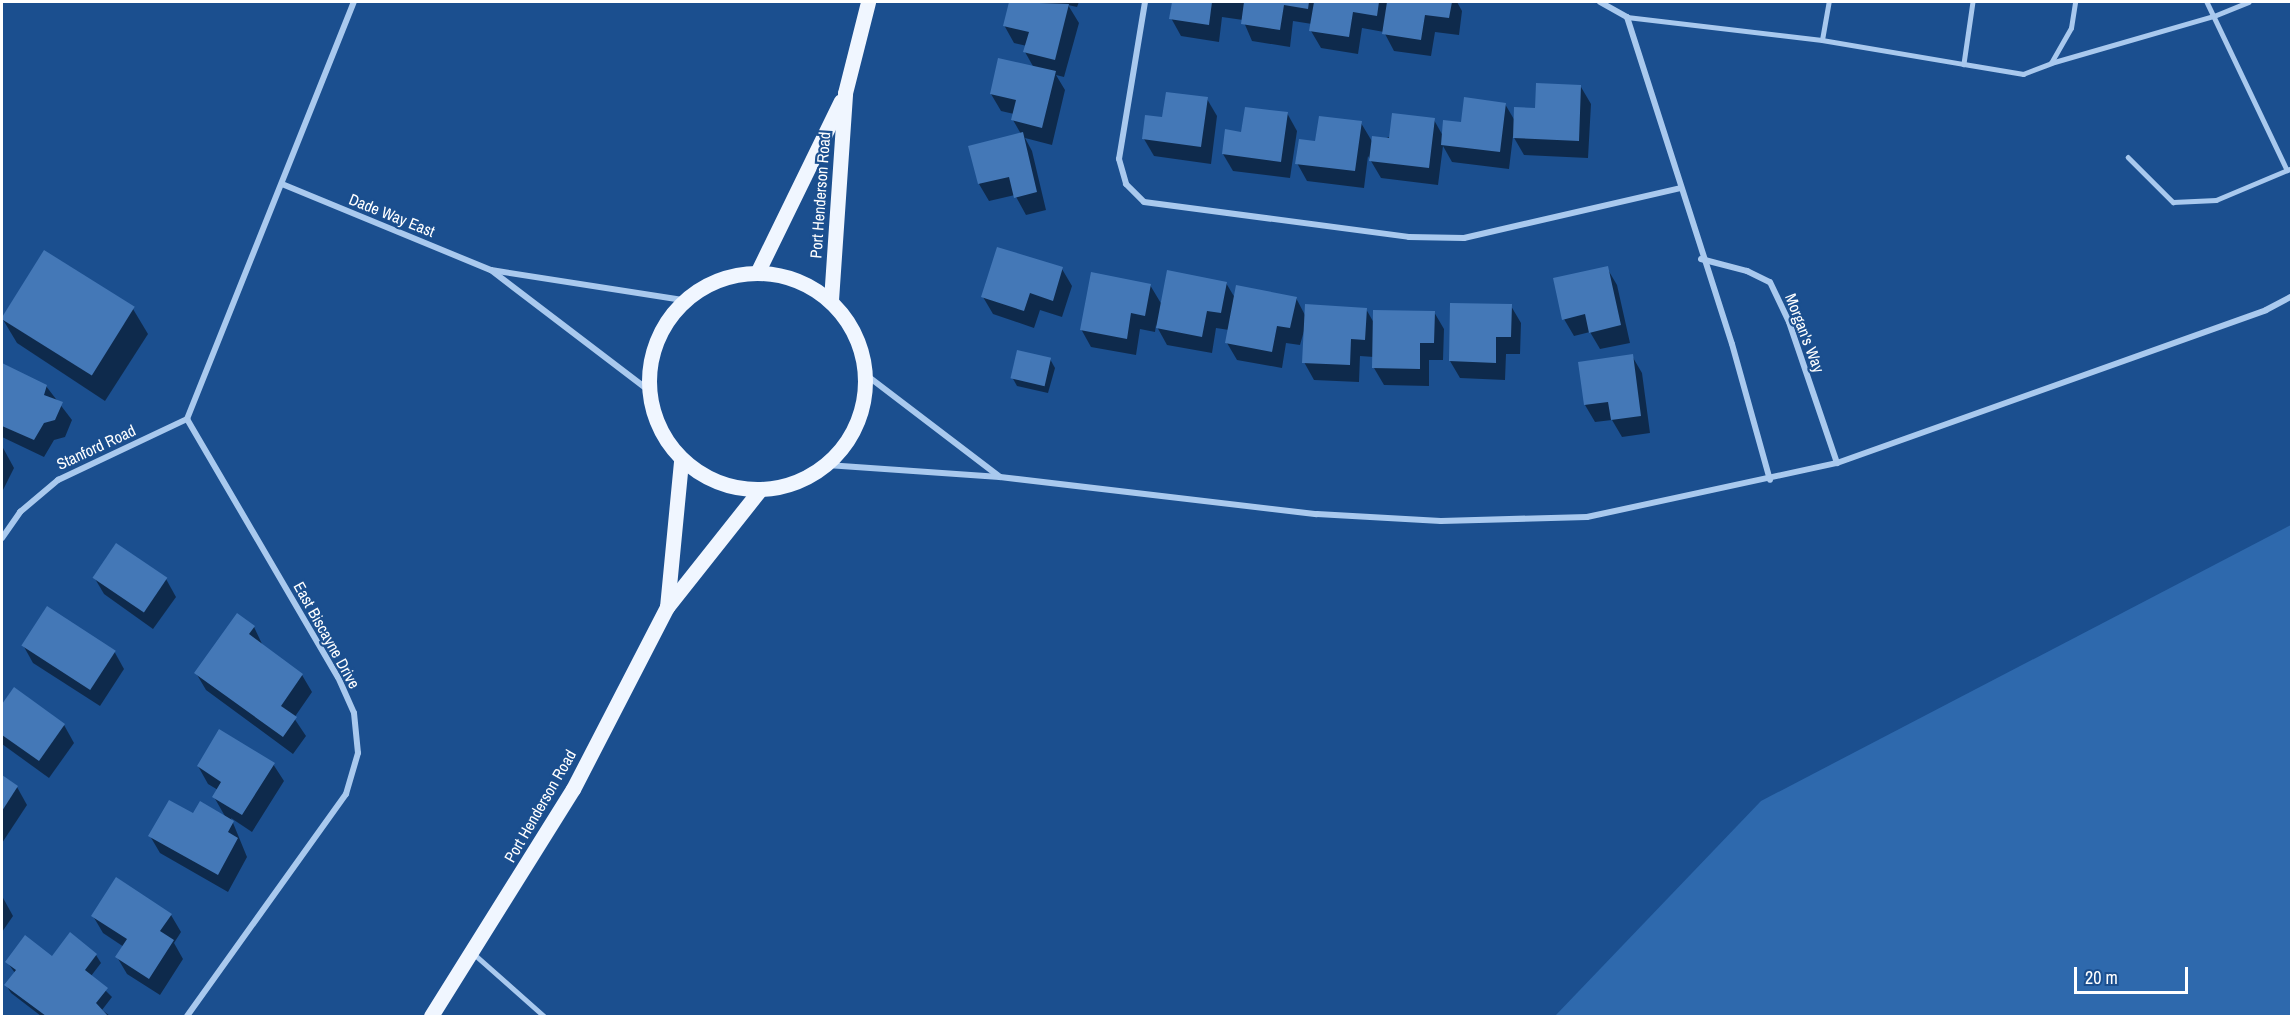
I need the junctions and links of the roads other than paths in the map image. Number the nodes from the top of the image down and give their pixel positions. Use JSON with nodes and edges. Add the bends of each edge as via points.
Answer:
{"nodes":[{"id":1,"x":354,"y":2,"type":"edge"},
{"id":2,"x":868,"y":2,"type":"edge"},
{"id":3,"x":1145,"y":2,"type":"edge"},
{"id":4,"x":1600,"y":2,"type":"edge"},
{"id":5,"x":1829,"y":2,"type":"edge"},
{"id":6,"x":1973,"y":2,"type":"edge"},
{"id":7,"x":2075,"y":2,"type":"edge"},
{"id":8,"x":2207,"y":2,"type":"edge"},
{"id":9,"x":2248,"y":2,"type":"edge"},
{"id":10,"x":2214,"y":16,"type":"junction"},
{"id":11,"x":1627,"y":17,"type":"junction"},
{"id":12,"x":1822,"y":40,"type":"junction"},
{"id":13,"x":2051,"y":63,"type":"junction"},
{"id":14,"x":1964,"y":64,"type":"junction"},
{"id":15,"x":845,"y":93,"type":"junction"},
{"id":16,"x":2128,"y":157,"type":"dead end"},
{"id":17,"x":2289,"y":169,"type":"edge"},
{"id":18,"x":282,"y":184,"type":"junction"},
{"id":19,"x":1680,"y":188,"type":"junction"},
{"id":20,"x":1701,"y":259,"type":"junction"},
{"id":21,"x":491,"y":270,"type":"junction"},
{"id":22,"x":758,"y":272,"type":"junction"},
{"id":23,"x":2292,"y":296,"type":"edge"},
{"id":24,"x":683,"y":300,"type":"junction"},
{"id":25,"x":831,"y":300,"type":"junction"},
{"id":26,"x":866,"y":375,"type":"junction"},
{"id":27,"x":647,"y":389,"type":"junction"},
{"id":28,"x":187,"y":419,"type":"junction"},
{"id":29,"x":681,"y":462,"type":"junction"},
{"id":30,"x":1837,"y":463,"type":"junction"},
{"id":31,"x":827,"y":465,"type":"junction"},
{"id":32,"x":1000,"y":477,"type":"junction"},
{"id":33,"x":1770,"y":480,"type":"junction"},
{"id":34,"x":758,"y":492,"type":"junction"},
{"id":35,"x":2,"y":538,"type":"edge"},
{"id":36,"x":667,"y":607,"type":"junction"},
{"id":37,"x":472,"y":952,"type":"junction"},
{"id":38,"x":187,"y":1017,"type":"edge"},
{"id":39,"x":431,"y":1017,"type":"edge"},
{"id":40,"x":544,"y":1017,"type":"edge"}],
"edges":[{"from":1,"to":18,"type":"street"},
{"from":2,"to":15,"type":"main road","name":"Port Henderson Road"},
{"from":3,"to":19,"type":"street","via":[[1119,159],[1126,184],[1144,202],[1409,237],[1464,238]]},
{"from":4,"to":11,"type":"street"},
{"from":5,"to":12,"type":"lane"},
{"from":6,"to":14,"type":"lane"},
{"from":7,"to":13,"type":"lane","via":[[2071,28]]},
{"from":8,"to":10,"type":"lane"},
{"from":9,"to":10,"type":"lane"},
{"from":10,"to":13,"type":"lane"},
{"from":10,"to":17,"type":"lane"},
{"from":11,"to":12,"type":"lane"},
{"from":11,"to":19,"type":"street"},
{"from":12,"to":14,"type":"lane"},
{"from":13,"to":14,"type":"lane","via":[[2023,74]]},
{"from":15,"to":22,"type":"main road","name":"Port Henderson Road"},
{"from":15,"to":25,"type":"main road","name":"Port Henderson Road"},
{"from":16,"to":17,"type":"lane","via":[[2174,202],[2216,200]]},
{"from":18,"to":21,"type":"street","name":"Dade Way East"},
{"from":18,"to":28,"type":"street"},
{"from":19,"to":20,"type":"street"},
{"from":20,"to":30,"type":"street","name":"Morgan's Way","via":[[1747,271],[1770,282],[1790,322]]},
{"from":20,"to":33,"type":"street","via":[[1732,344]]},
{"from":21,"to":24,"type":"street","name":"Dade Way East"},
{"from":21,"to":27,"type":"street","name":"Dade Way East"},
{"from":22,"to":24,"type":"main road","via":[[718,279]]},
{"from":22,"to":25,"type":"main road","via":[[797,279]]},
{"from":23,"to":30,"type":"street","via":[[2266,310]]},
{"from":24,"to":27,"type":"main road","via":[[655,340]]},
{"from":25,"to":26,"type":"main road","via":[[856,334]]},
{"from":26,"to":31,"type":"main road","via":[[857,424]]},
{"from":26,"to":32,"type":"street"},
{"from":27,"to":29,"type":"main road","via":[[657,429]]},
{"from":28,"to":35,"type":"street","name":"Stanford Road","via":[[58,480],[20,512]]},
{"from":28,"to":38,"type":"street","name":"East Biscayne Drive","via":[[338,677],[354,713],[358,753],[346,794]]},
{"from":29,"to":34,"type":"main road","via":[[715,483]]},
{"from":29,"to":36,"type":"main road","name":"Port Henderson Road"},
{"from":30,"to":33,"type":"street"},
{"from":31,"to":32,"type":"street"},
{"from":31,"to":34,"type":"main road","via":[[795,485]]},
{"from":32,"to":33,"type":"street","via":[[1317,514],[1441,521],[1587,517]]},
{"from":34,"to":36,"type":"main road","name":"Port Henderson Road"},
{"from":36,"to":37,"type":"main road","name":"Port Henderson Road","via":[[573,789]]},
{"from":37,"to":39,"type":"main road","name":"Port Henderson Road"},
{"from":37,"to":40,"type":"lane"}]}
